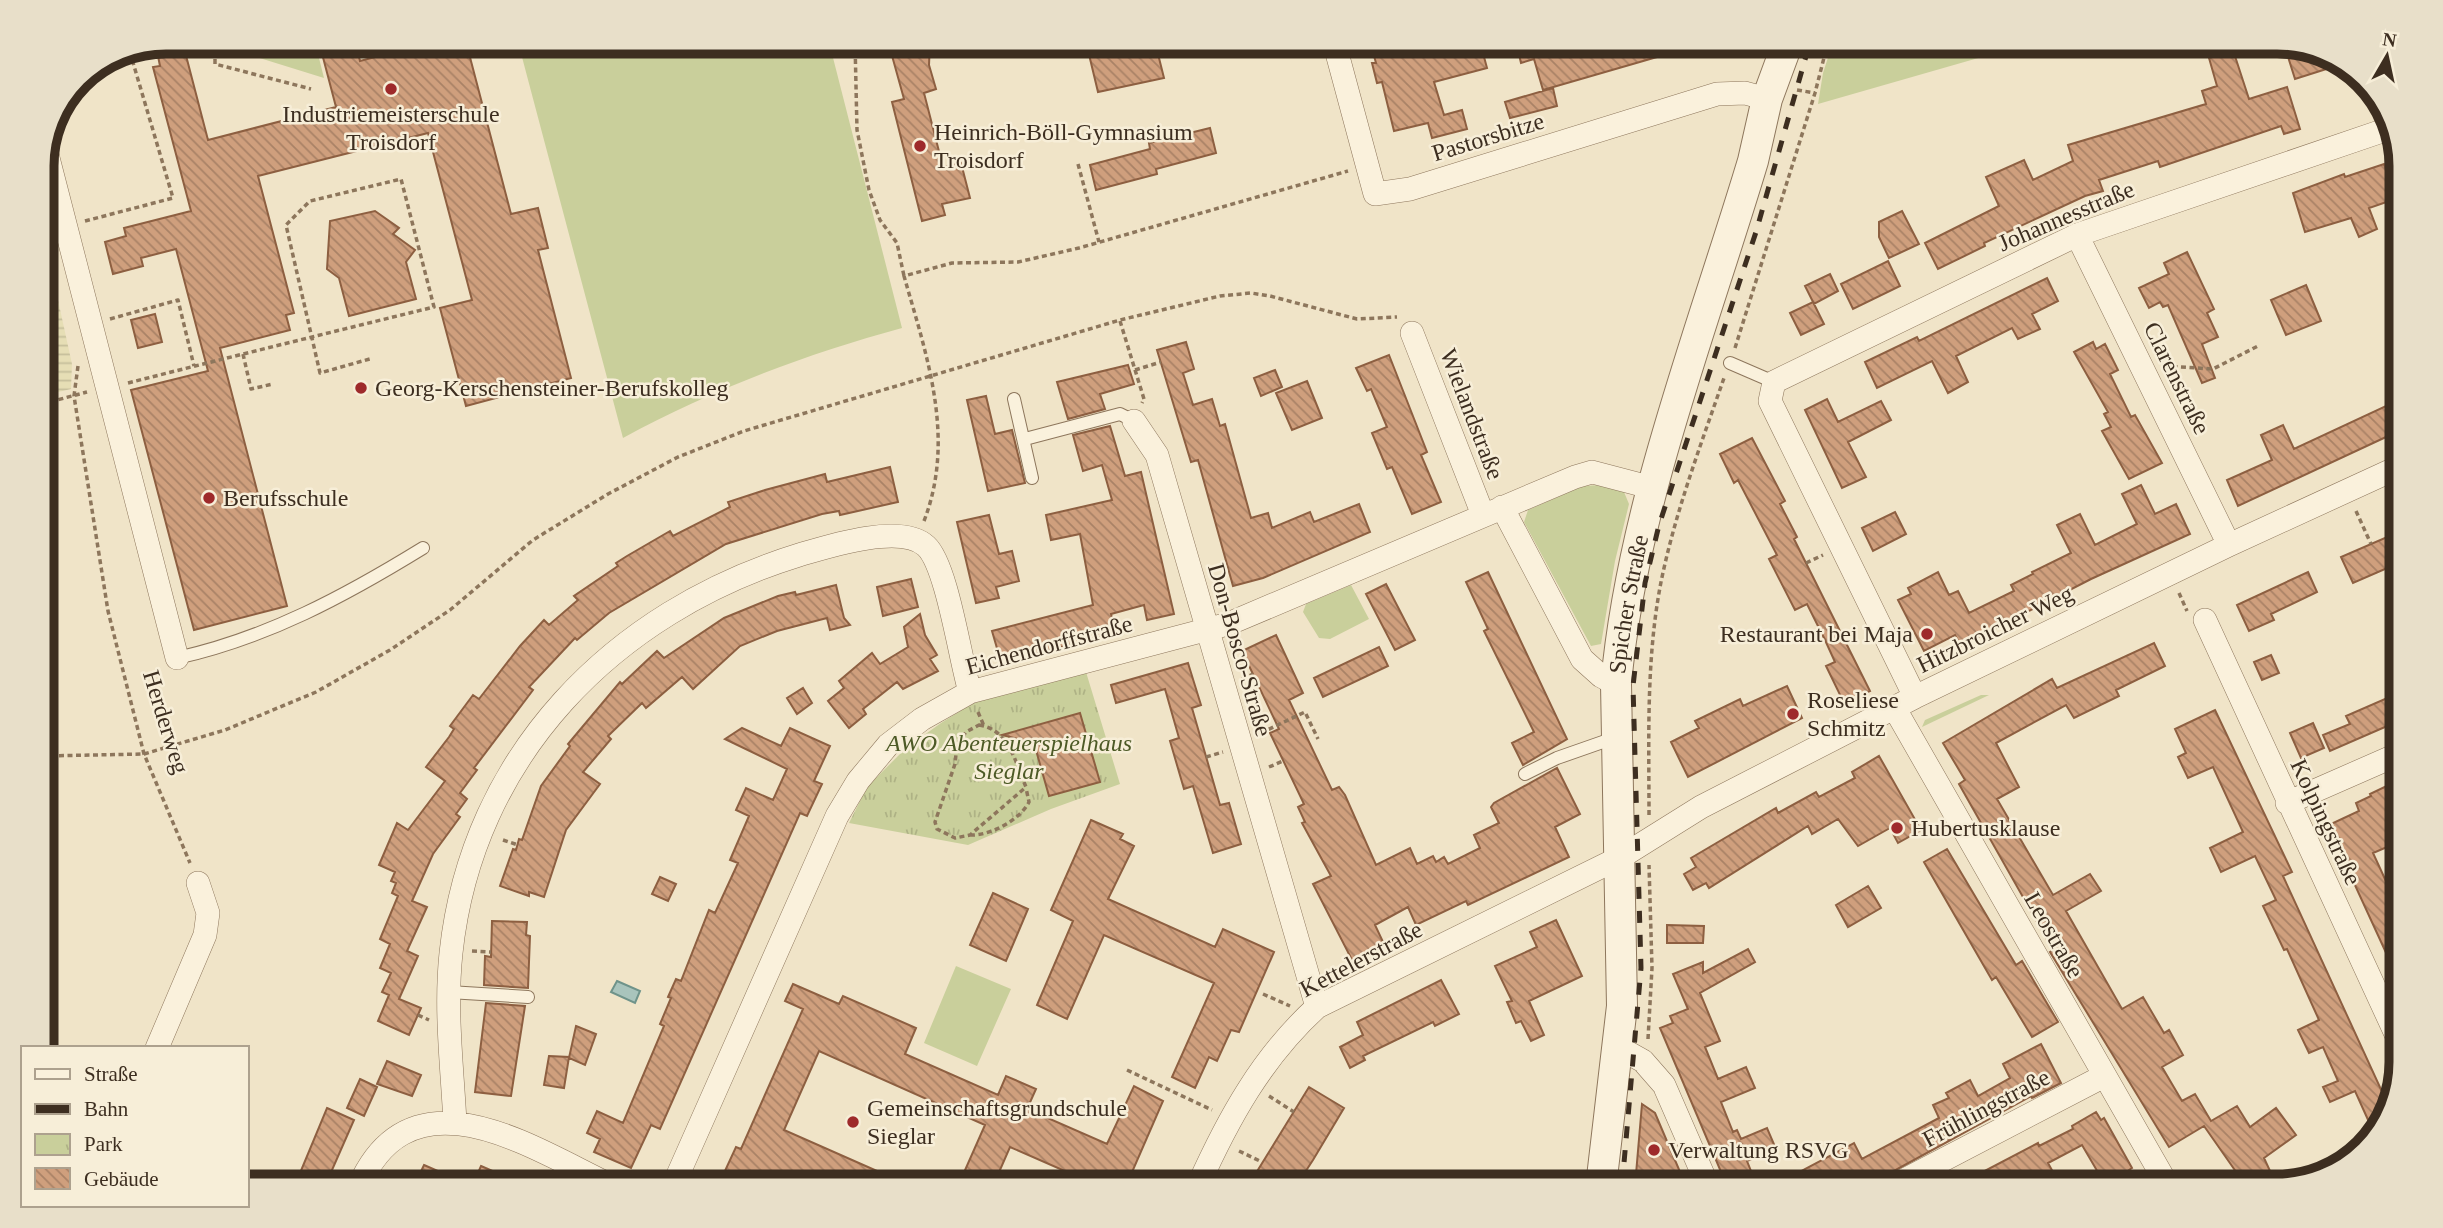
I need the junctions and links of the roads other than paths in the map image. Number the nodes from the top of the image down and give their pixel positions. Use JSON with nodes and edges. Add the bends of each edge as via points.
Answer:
{"nodes":[{"id":1,"x":1337,"y":54,"type":"edge"},
{"id":2,"x":1784,"y":54,"type":"edge"},
{"id":3,"x":1767,"y":99,"type":"junction"},
{"id":4,"x":2383,"y":130,"type":"edge"},
{"id":5,"x":54,"y":180,"type":"edge"},
{"id":6,"x":2077,"y":235,"type":"junction"},
{"id":7,"x":1412,"y":332,"type":"road end"},
{"id":8,"x":1730,"y":363,"type":"road end"},
{"id":9,"x":1774,"y":382,"type":"junction"},
{"id":10,"x":1014,"y":399,"type":"dead end"},
{"id":11,"x":1134,"y":421,"type":"joint"},
{"id":12,"x":1025,"y":439,"type":"junction"},
{"id":13,"x":2389,"y":472,"type":"edge"},
{"id":14,"x":1032,"y":478,"type":"dead end"},
{"id":15,"x":1653,"y":488,"type":"junction"},
{"id":16,"x":1493,"y":511,"type":"junction"},
{"id":17,"x":2230,"y":545,"type":"junction"},
{"id":18,"x":423,"y":548,"type":"dead end"},
{"id":19,"x":2205,"y":620,"type":"dead end"},
{"id":20,"x":1207,"y":631,"type":"junction"},
{"id":21,"x":177,"y":658,"type":"joint"},
{"id":22,"x":1616,"y":684,"type":"junction"},
{"id":23,"x":970,"y":692,"type":"junction"},
{"id":24,"x":1905,"y":703,"type":"junction"},
{"id":25,"x":1617,"y":737,"type":"junction"},
{"id":26,"x":2389,"y":757,"type":"edge"},
{"id":27,"x":1525,"y":774,"type":"dead end"},
{"id":28,"x":2287,"y":803,"type":"junction"},
{"id":29,"x":1621,"y":857,"type":"junction"},
{"id":30,"x":198,"y":883,"type":"road end"},
{"id":31,"x":449,"y":992,"type":"junction"},
{"id":32,"x":528,"y":997,"type":"dead end"},
{"id":33,"x":1310,"y":1014,"type":"junction"},
{"id":34,"x":2389,"y":1020,"type":"edge"},
{"id":35,"x":159,"y":1046,"type":"edge"},
{"id":36,"x":1630,"y":1054,"type":"junction"},
{"id":37,"x":2104,"y":1076,"type":"junction"},
{"id":38,"x":455,"y":1122,"type":"junction"},
{"id":39,"x":366,"y":1174,"type":"edge"},
{"id":40,"x":586,"y":1174,"type":"edge"},
{"id":41,"x":678,"y":1174,"type":"edge"},
{"id":42,"x":1204,"y":1174,"type":"edge"},
{"id":43,"x":1604,"y":1174,"type":"edge"},
{"id":44,"x":1703,"y":1174,"type":"edge"},
{"id":45,"x":1916,"y":1174,"type":"edge"},
{"id":46,"x":2161,"y":1174,"type":"edge"}],
"edges":[{"from":1,"to":3,"type":"street","name":"Pastorsbitze","via":[[1375,194],[1410,189],[1717,94],[1745,93]]},
{"from":2,"to":3,"type":"street","name":"Spicher Straße"},
{"from":3,"to":15,"type":"street","name":"Spicher Straße","via":[[1753,161]]},
{"from":4,"to":6,"type":"street","name":"Johannesstraße"},
{"from":5,"to":21,"type":"street"},
{"from":6,"to":9,"type":"street","name":"Johannesstraße"},
{"from":6,"to":17,"type":"street","name":"Clarenstraße"},
{"from":7,"to":16,"type":"street","name":"Wielandstraße"},
{"from":8,"to":9,"type":"lane"},
{"from":9,"to":24,"type":"street","name":"Leostraße","via":[[1770,401]]},
{"from":10,"to":12,"type":"lane"},
{"from":11,"to":12,"type":"lane","via":[[1120,414]]},
{"from":11,"to":20,"type":"street","name":"Don-Bosco-Straße","via":[[1157,455]]},
{"from":12,"to":14,"type":"lane"},
{"from":13,"to":17,"type":"street","name":"Hitzbroicher Weg"},
{"from":15,"to":16,"type":"street","name":"Eichendorffstraße","via":[[1592,472]]},
{"from":15,"to":22,"type":"street","name":"Spicher Straße","via":[[1630,581]]},
{"from":16,"to":20,"type":"street","name":"Eichendorffstraße"},
{"from":16,"to":22,"type":"street","name":"Wielandstraße","via":[[1582,659]]},
{"from":17,"to":24,"type":"street","name":"Hitzbroicher Weg"},
{"from":18,"to":21,"type":"lane","via":[[374,579],[273,630]]},
{"from":19,"to":28,"type":"street","name":"Kolpingstraße"},
{"from":20,"to":23,"type":"street","name":"Eichendorffstraße"},
{"from":20,"to":33,"type":"street","name":"Don-Bosco-Straße"},
{"from":22,"to":25,"type":"street","name":"Spicher Straße"},
{"from":23,"to":31,"type":"street","via":[[940,566],[916,539],[899,534],[815,550],[737,577],[682,603],[598,666],[535,735],[498,793],[464,886],[451,950]]},
{"from":23,"to":41,"type":"street","name":"Eichendorffstraße","via":[[888,745],[858,781],[837,816]]},
{"from":24,"to":29,"type":"street","name":"Hitzbroicher Weg","via":[[1701,807]]},
{"from":24,"to":37,"type":"street","name":"Leostraße"},
{"from":25,"to":27,"type":"lane"},
{"from":25,"to":29,"type":"street","name":"Spicher Straße"},
{"from":26,"to":28,"type":"street"},
{"from":28,"to":34,"type":"street","name":"Kolpingstraße"},
{"from":29,"to":33,"type":"street","name":"Kettelerstraße"},
{"from":29,"to":36,"type":"street","name":"Spicher Straße","via":[[1622,1006]]},
{"from":30,"to":35,"type":"street","via":[[208,913],[205,935]]},
{"from":31,"to":32,"type":"lane"},
{"from":31,"to":38,"type":"street"},
{"from":33,"to":42,"type":"street","name":"Kettelerstraße","via":[[1273,1053],[1251,1085]]},
{"from":36,"to":43,"type":"street","name":"Spicher Straße"},
{"from":36,"to":44,"type":"street","via":[[1664,1085]]},
{"from":37,"to":45,"type":"street","name":"Frühlingstraße"},
{"from":37,"to":46,"type":"street","name":"Leostraße"},
{"from":38,"to":39,"type":"street","via":[[408,1130],[379,1150]]},
{"from":38,"to":40,"type":"street","via":[[496,1133]]}]}
